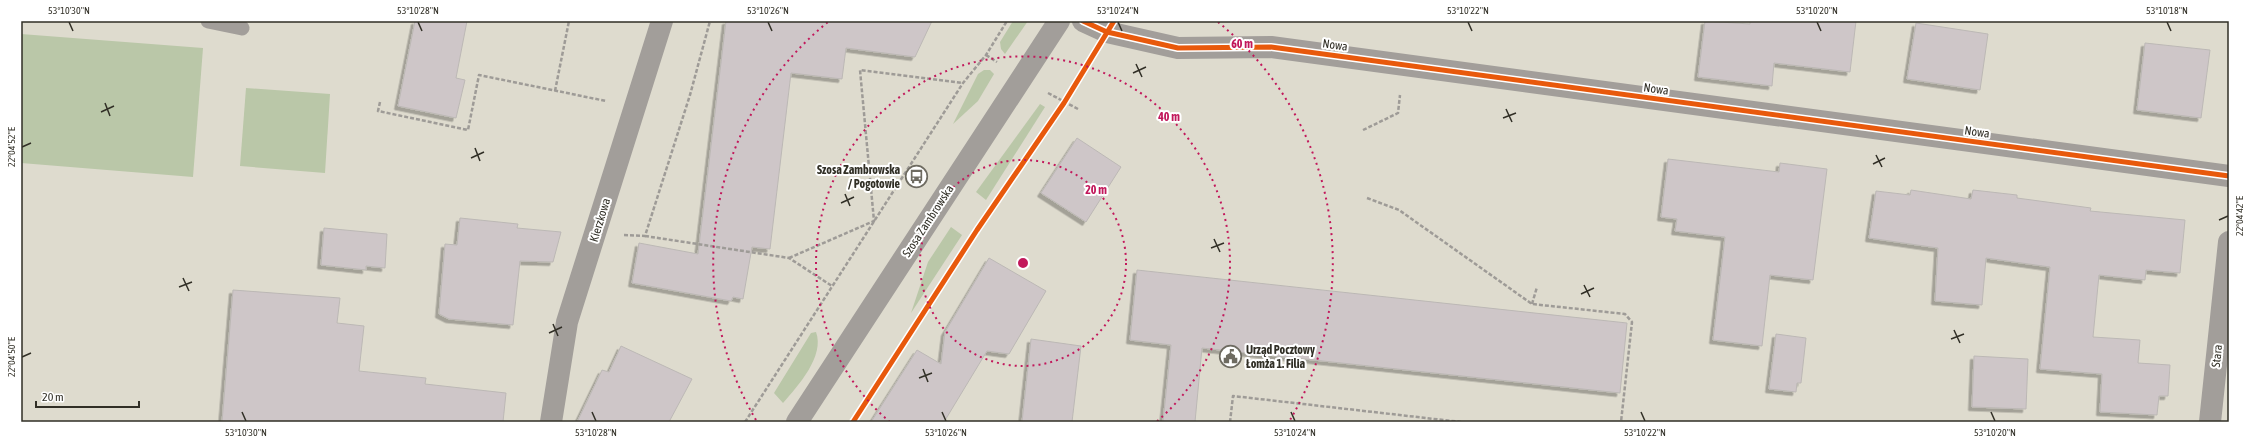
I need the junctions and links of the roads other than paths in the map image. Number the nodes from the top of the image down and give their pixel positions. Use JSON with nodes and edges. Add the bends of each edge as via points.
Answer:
{"nodes":[{"id":1,"x":208,"y":21,"type":"edge"},
{"id":2,"x":662,"y":21,"type":"edge"},
{"id":3,"x":1058,"y":21,"type":"edge"},
{"id":4,"x":1083,"y":21,"type":"edge"},
{"id":5,"x":242,"y":28,"type":"dead end"},
{"id":6,"x":2229,"y":176,"type":"edge"},
{"id":7,"x":2229,"y":242,"type":"edge"},
{"id":8,"x":551,"y":422,"type":"edge"},
{"id":9,"x":797,"y":422,"type":"edge"},
{"id":10,"x":2210,"y":422,"type":"edge"}],
"edges":[{"from":1,"to":5,"type":"lane"},
{"from":2,"to":8,"type":"street","name":"Kierzkowa","via":[[567,322]]},
{"from":3,"to":9,"type":"street","name":"Szosa Zambrowska"},
{"from":4,"to":6,"type":"street","name":"Nowa","via":[[1107,32],[1178,48],[1271,46]]},
{"from":7,"to":10,"type":"street","name":"Stara"}]}
